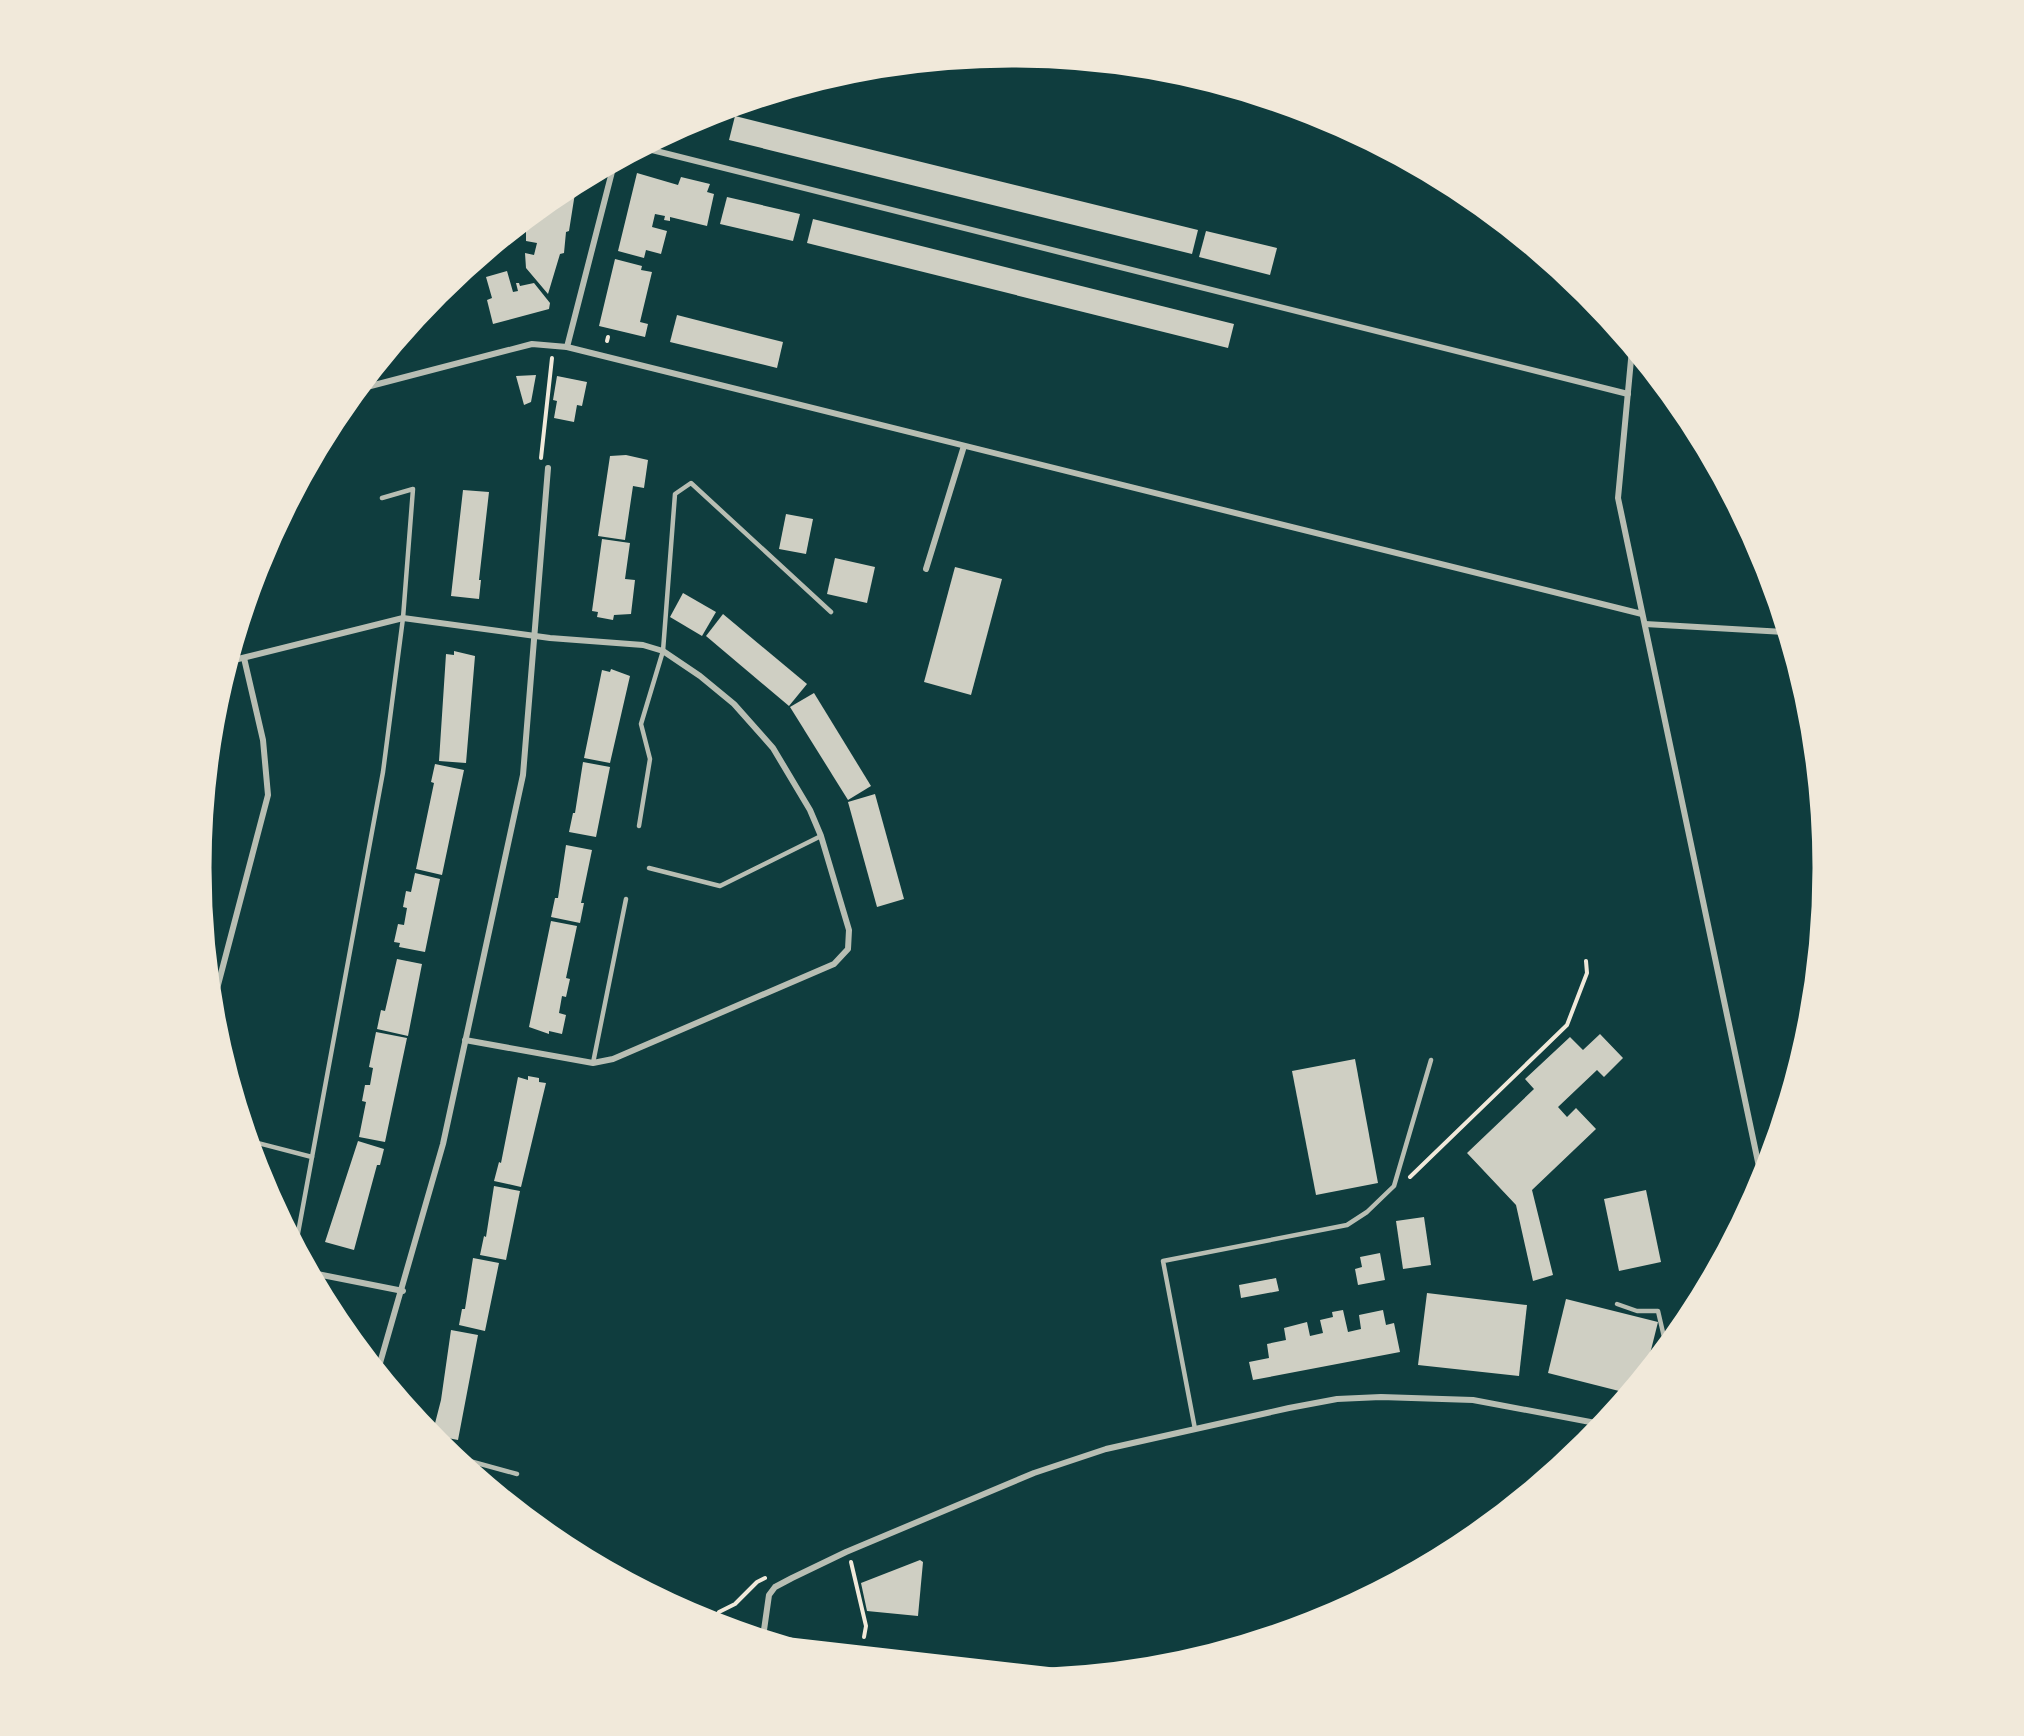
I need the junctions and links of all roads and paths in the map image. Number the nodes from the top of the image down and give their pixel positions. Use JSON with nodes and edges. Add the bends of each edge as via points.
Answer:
{"nodes":[{"id":1,"x":654,"y":151,"type":"edge"},
{"id":2,"x":612,"y":173,"type":"edge"},
{"id":3,"x":554,"y":346,"type":"junction"},
{"id":4,"x":567,"y":347,"type":"junction"},
{"id":5,"x":1631,"y":359,"type":"edge"},
{"id":6,"x":372,"y":386,"type":"edge"},
{"id":7,"x":1628,"y":394,"type":"junction"},
{"id":8,"x":964,"y":446,"type":"junction"},
{"id":9,"x":540,"y":458,"type":"dead end"},
{"id":10,"x":548,"y":468,"type":"dead end"},
{"id":11,"x":382,"y":498,"type":"dead end"},
{"id":12,"x":926,"y":568,"type":"dead end"},
{"id":13,"x":831,"y":612,"type":"dead end"},
{"id":14,"x":1642,"y":614,"type":"junction"},
{"id":15,"x":403,"y":618,"type":"junction"},
{"id":16,"x":1645,"y":624,"type":"junction"},
{"id":17,"x":1778,"y":632,"type":"edge"},
{"id":18,"x":535,"y":635,"type":"junction"},
{"id":19,"x":663,"y":651,"type":"junction"},
{"id":20,"x":243,"y":658,"type":"junction"},
{"id":21,"x":237,"y":659,"type":"edge"},
{"id":22,"x":639,"y":826,"type":"dead end"},
{"id":23,"x":821,"y":836,"type":"junction"},
{"id":24,"x":649,"y":868,"type":"dead end"},
{"id":25,"x":626,"y":899,"type":"dead end"},
{"id":26,"x":1586,"y":961,"type":"dead end"},
{"id":27,"x":219,"y":983,"type":"edge"},
{"id":28,"x":465,"y":1040,"type":"junction"},
{"id":29,"x":1431,"y":1060,"type":"dead end"},
{"id":30,"x":593,"y":1063,"type":"junction"},
{"id":31,"x":260,"y":1144,"type":"edge"},
{"id":32,"x":312,"y":1157,"type":"junction"},
{"id":33,"x":1758,"y":1161,"type":"edge"},
{"id":34,"x":1394,"y":1186,"type":"junction"},
{"id":35,"x":298,"y":1233,"type":"edge"},
{"id":36,"x":321,"y":1275,"type":"edge"},
{"id":37,"x":403,"y":1291,"type":"junction"},
{"id":38,"x":1617,"y":1304,"type":"dead end"},
{"id":39,"x":1664,"y":1335,"type":"edge"},
{"id":40,"x":381,"y":1362,"type":"edge"},
{"id":41,"x":1591,"y":1422,"type":"edge"},
{"id":42,"x":1196,"y":1429,"type":"junction"},
{"id":43,"x":474,"y":1462,"type":"edge"},
{"id":44,"x":517,"y":1474,"type":"dead end"},
{"id":45,"x":846,"y":1552,"type":"junction"},
{"id":46,"x":764,"y":1630,"type":"edge"},
{"id":47,"x":870,"y":1658,"type":"edge"},
{"id":48,"x":882,"y":1659,"type":"edge"},
{"id":49,"x":996,"y":1669,"type":"edge"}],
"edges":[{"from":1,"to":7,"type":"street"},
{"from":2,"to":4,"type":"street"},
{"from":3,"to":4,"type":"street"},
{"from":3,"to":6,"type":"street","via":[[532,344]]},
{"from":3,"to":9,"type":"path"},
{"from":4,"to":8,"type":"street"},
{"from":5,"to":7,"type":"street"},
{"from":7,"to":14,"type":"street","via":[[1618,498]]},
{"from":8,"to":12,"type":"street"},
{"from":8,"to":14,"type":"street"},
{"from":10,"to":18,"type":"street"},
{"from":11,"to":15,"type":"lane","via":[[413,489]]},
{"from":13,"to":19,"type":"lane","via":[[691,483],[675,494]]},
{"from":14,"to":16,"type":"street"},
{"from":15,"to":18,"type":"street"},
{"from":15,"to":20,"type":"street"},
{"from":15,"to":32,"type":"lane","via":[[383,772]]},
{"from":16,"to":17,"type":"street"},
{"from":16,"to":33,"type":"street"},
{"from":18,"to":19,"type":"street","via":[[643,645]]},
{"from":18,"to":28,"type":"street","via":[[523,775]]},
{"from":19,"to":22,"type":"lane","via":[[641,724],[650,759]]},
{"from":19,"to":23,"type":"street","via":[[734,704],[773,748]]},
{"from":20,"to":21,"type":"street"},
{"from":20,"to":27,"type":"street","via":[[263,740],[268,795]]},
{"from":23,"to":24,"type":"lane","via":[[720,886]]},
{"from":23,"to":30,"type":"street","via":[[849,930],[848,949],[834,964],[613,1059]]},
{"from":25,"to":30,"type":"lane"},
{"from":26,"to":34,"type":"path","via":[[1587,973],[1567,1025],[1416,1173]]},
{"from":28,"to":30,"type":"street"},
{"from":28,"to":37,"type":"street","via":[[444,1144]]},
{"from":29,"to":34,"type":"lane"},
{"from":31,"to":32,"type":"lane"},
{"from":32,"to":35,"type":"lane"},
{"from":34,"to":42,"type":"lane","via":[[1347,1225],[1162,1261]]},
{"from":36,"to":37,"type":"street"},
{"from":37,"to":40,"type":"street"},
{"from":38,"to":39,"type":"lane","via":[[1637,1311],[1658,1311]]},
{"from":41,"to":42,"type":"street","via":[[1473,1400],[1381,1396],[1337,1399]]},
{"from":42,"to":45,"type":"street","via":[[1106,1449],[1034,1473]]},
{"from":43,"to":44,"type":"lane"},
{"from":45,"to":46,"type":"street","via":[[775,1587],[769,1595]]},
{"from":45,"to":47,"type":"path","via":[[854,1571]]},
{"from":48,"to":49,"type":"main road"}]}
